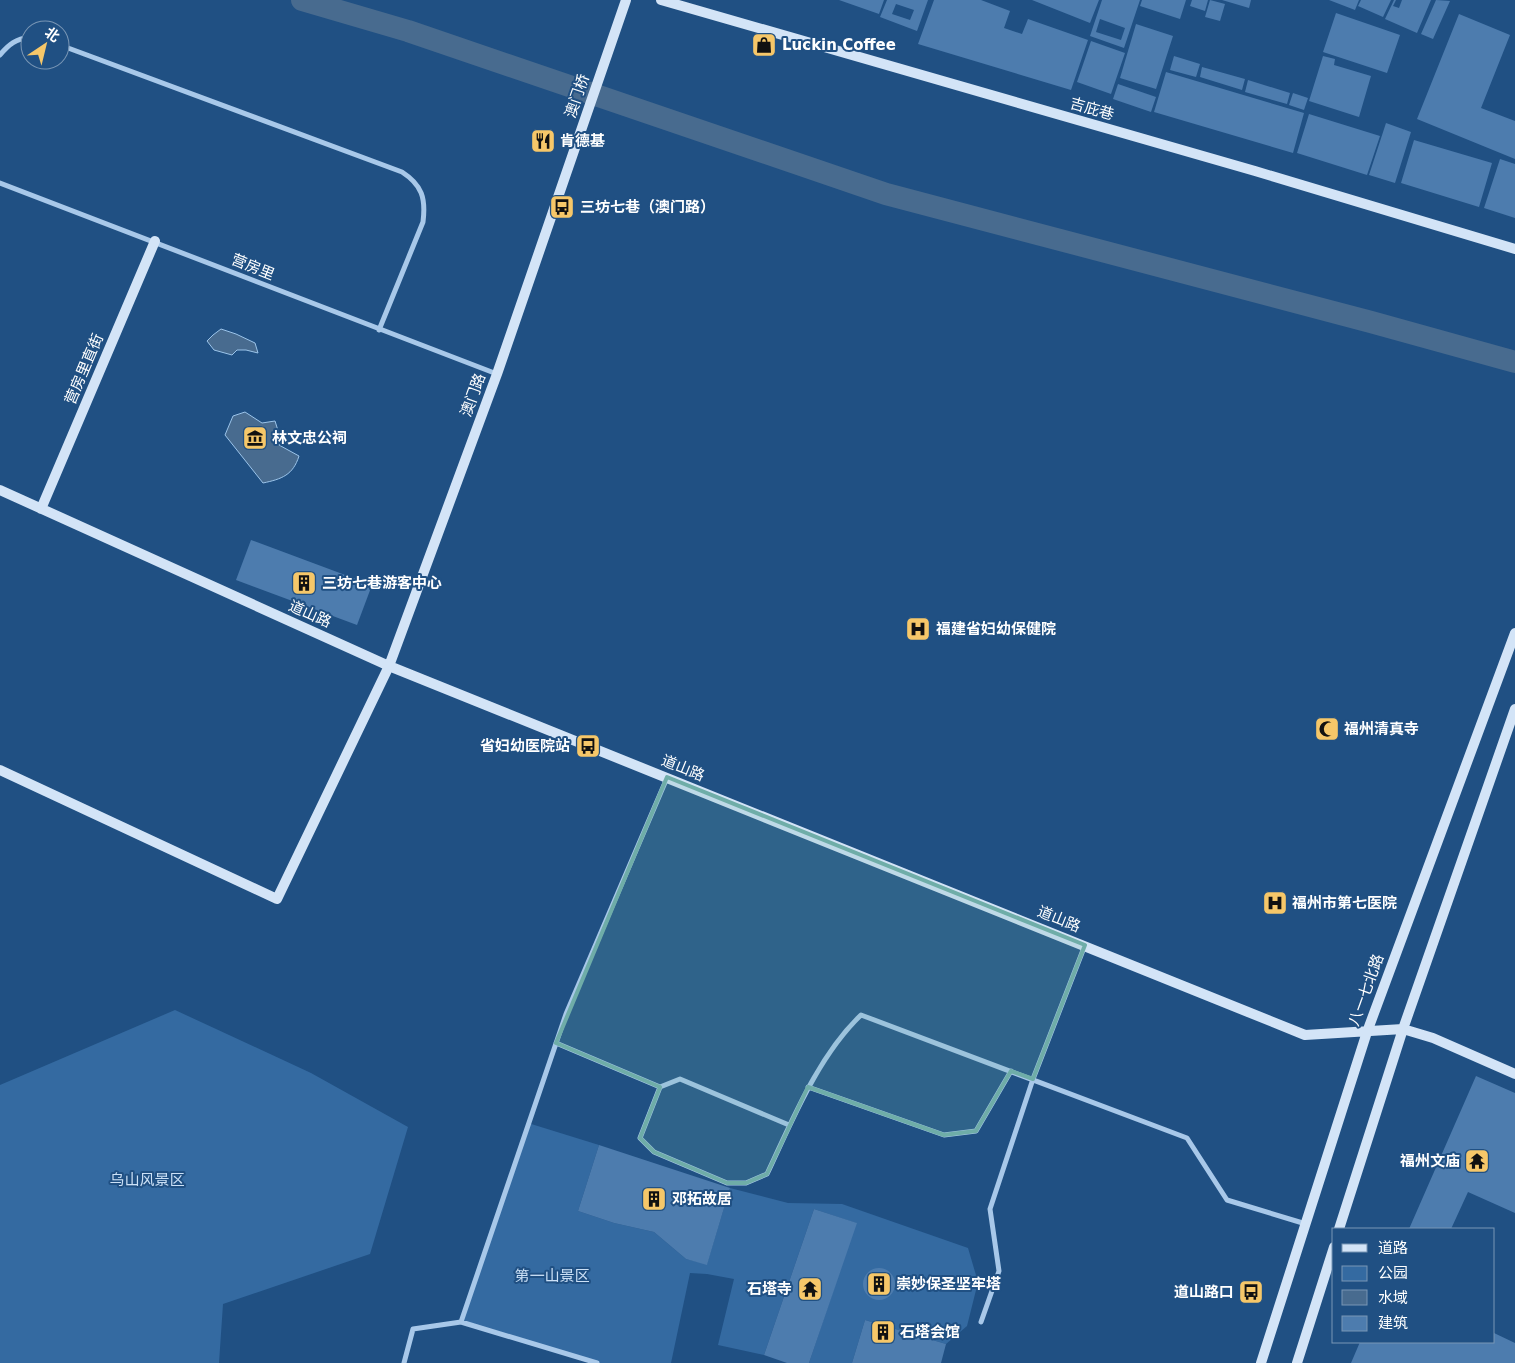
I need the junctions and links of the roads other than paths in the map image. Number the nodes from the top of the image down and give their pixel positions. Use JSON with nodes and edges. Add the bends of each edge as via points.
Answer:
{"nodes":[{"id":1,"x":626,"y":0,"type":"edge"},
{"id":2,"x":661,"y":0,"type":"edge"},
{"id":3,"x":20,"y":39,"type":"edge"},
{"id":4,"x":70,"y":49,"type":"edge"},
{"id":5,"x":0,"y":55,"type":"edge"},
{"id":6,"x":580,"y":133,"type":"joint"},
{"id":7,"x":0,"y":183,"type":"edge"},
{"id":8,"x":155,"y":241,"type":"junction"},
{"id":9,"x":1515,"y":249,"type":"edge"},
{"id":10,"x":379,"y":330,"type":"junction"},
{"id":11,"x":497,"y":374,"type":"junction"},
{"id":12,"x":0,"y":490,"type":"edge"},
{"id":13,"x":41,"y":509,"type":"junction"},
{"id":14,"x":1515,"y":633,"type":"edge"},
{"id":15,"x":389,"y":666,"type":"junction"},
{"id":16,"x":1515,"y":709,"type":"edge"},
{"id":17,"x":0,"y":770,"type":"edge"},
{"id":18,"x":667,"y":777,"type":"junction"},
{"id":19,"x":1085,"y":945,"type":"junction"},
{"id":20,"x":1403,"y":1030,"type":"junction"},
{"id":21,"x":1367,"y":1032,"type":"junction"},
{"id":22,"x":556,"y":1044,"type":"junction"},
{"id":23,"x":1011,"y":1071,"type":"junction"},
{"id":24,"x":1515,"y":1074,"type":"edge"},
{"id":25,"x":1033,"y":1079,"type":"junction"},
{"id":26,"x":660,"y":1087,"type":"junction"},
{"id":27,"x":808,"y":1087,"type":"junction"},
{"id":28,"x":789,"y":1125,"type":"junction"},
{"id":29,"x":1306,"y":1224,"type":"junction"},
{"id":30,"x":1340,"y":1228,"type":"edge"},
{"id":31,"x":1332,"y":1253,"type":"edge"},
{"id":32,"x":461,"y":1322,"type":"junction"},
{"id":33,"x":981,"y":1322,"type":"dead end"},
{"id":34,"x":404,"y":1363,"type":"edge"},
{"id":35,"x":597,"y":1363,"type":"edge"},
{"id":36,"x":1261,"y":1363,"type":"edge"},
{"id":37,"x":1297,"y":1363,"type":"edge"}],
"edges":[{"from":1,"to":6,"type":"street","name":"澳门桥"},
{"from":2,"to":9,"type":"street","name":"吉庇巷"},
{"from":3,"to":5,"type":"street","via":[[7,46]]},
{"from":4,"to":10,"type":"street","via":[[412,178],[423,197],[423,222]]},
{"from":6,"to":11,"type":"street","name":"澳门路"},
{"from":7,"to":8,"type":"street","name":"营房里"},
{"from":8,"to":10,"type":"street","name":"营房里"},
{"from":8,"to":13,"type":"street","name":"营房里直街"},
{"from":10,"to":11,"type":"street","name":"营房里"},
{"from":11,"to":15,"type":"street","name":"澳门路"},
{"from":12,"to":13,"type":"street","name":"道山路"},
{"from":13,"to":15,"type":"street","name":"道山路"},
{"from":14,"to":21,"type":"street","name":"八一七北路"},
{"from":15,"to":17,"type":"street","name":"澳门路","via":[[276,899]]},
{"from":15,"to":18,"type":"street","name":"道山路"},
{"from":16,"to":20,"type":"street"},
{"from":18,"to":19,"type":"street","name":"道山路"},
{"from":18,"to":22,"type":"street"},
{"from":19,"to":21,"type":"street","name":"道山路","via":[[1305,1035]]},
{"from":19,"to":25,"type":"street"},
{"from":20,"to":21,"type":"street","name":"道山路"},
{"from":20,"to":24,"type":"street","name":"道山路","via":[[1433,1038]]},
{"from":20,"to":30,"type":"street"},
{"from":21,"to":29,"type":"street","name":"八一七北路"},
{"from":22,"to":26,"type":"street"},
{"from":22,"to":32,"type":"street"},
{"from":23,"to":25,"type":"street"},
{"from":23,"to":27,"type":"street","via":[[976,1131],[944,1136]]},
{"from":23,"to":27,"type":"street","via":[[861,1015],[848,1028]]},
{"from":25,"to":29,"type":"street","via":[[1187,1138],[1227,1200]]},
{"from":25,"to":33,"type":"street","via":[[990,1209],[1000,1271]]},
{"from":26,"to":28,"type":"street","via":[[680,1079]]},
{"from":26,"to":28,"type":"street","via":[[640,1138],[654,1152],[727,1183],[746,1183],[767,1174]]},
{"from":27,"to":28,"type":"street"},
{"from":29,"to":36,"type":"street","name":"八一七北路"},
{"from":31,"to":37,"type":"street"},
{"from":32,"to":34,"type":"street","via":[[413,1329]]},
{"from":32,"to":35,"type":"street"}]}
